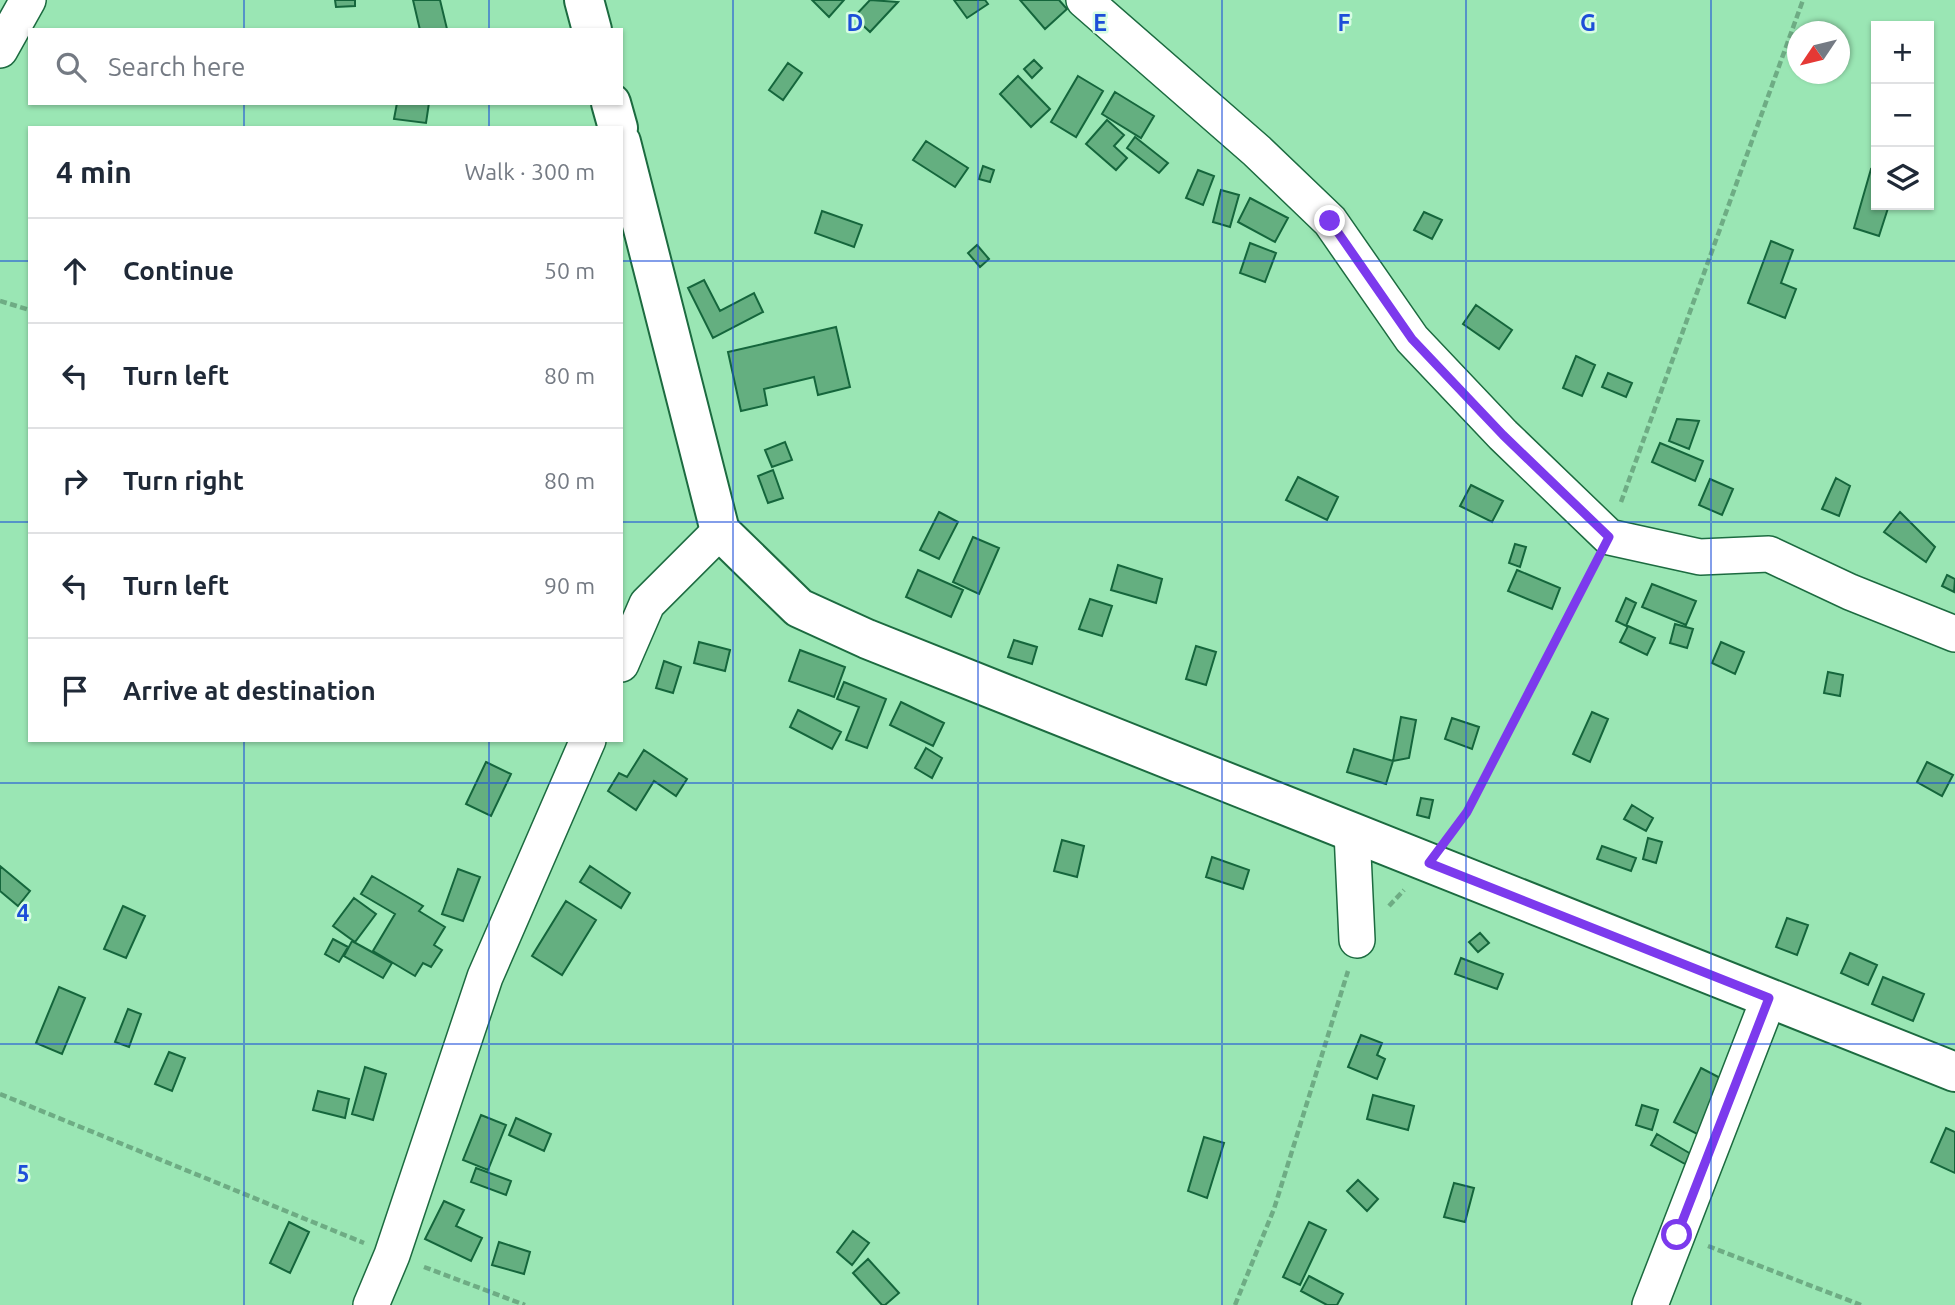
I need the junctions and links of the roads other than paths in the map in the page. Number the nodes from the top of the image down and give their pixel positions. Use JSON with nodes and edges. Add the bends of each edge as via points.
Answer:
{"nodes":[{"id":1,"x":29,"y":0,"type":"edge"},
{"id":2,"x":584,"y":0,"type":"edge"},
{"id":3,"x":1084,"y":0,"type":"edge"},
{"id":4,"x":591,"y":28,"type":"edge"},
{"id":5,"x":0,"y":50,"type":"edge"},
{"id":6,"x":612,"y":105,"type":"edge"},
{"id":7,"x":617,"y":126,"type":"edge"},
{"id":8,"x":623,"y":150,"type":"edge"},
{"id":9,"x":720,"y":531,"type":"junction"},
{"id":10,"x":1955,"y":634,"type":"edge"},
{"id":11,"x":623,"y":660,"type":"edge"},
{"id":12,"x":587,"y":742,"type":"edge"},
{"id":13,"x":1352,"y":832,"type":"junction"},
{"id":14,"x":1357,"y":940,"type":"road end"},
{"id":15,"x":1769,"y":998,"type":"junction"},
{"id":16,"x":1955,"y":1072,"type":"edge"},
{"id":17,"x":372,"y":1305,"type":"edge"},
{"id":18,"x":1650,"y":1305,"type":"edge"}],
"edges":[{"from":1,"to":5,"type":"street"},
{"from":2,"to":4,"type":"street"},
{"from":3,"to":10,"type":"street","via":[[1330,221],[1412,339],[1609,537],[1700,558],[1769,554]]},
{"from":6,"to":7,"type":"street"},
{"from":8,"to":9,"type":"street"},
{"from":9,"to":11,"type":"street","via":[[648,604]]},
{"from":9,"to":13,"type":"street","via":[[799,608]]},
{"from":12,"to":17,"type":"street","via":[[485,977]]},
{"from":13,"to":14,"type":"street"},
{"from":13,"to":15,"type":"street"},
{"from":15,"to":16,"type":"street"},
{"from":15,"to":18,"type":"street"}]}
